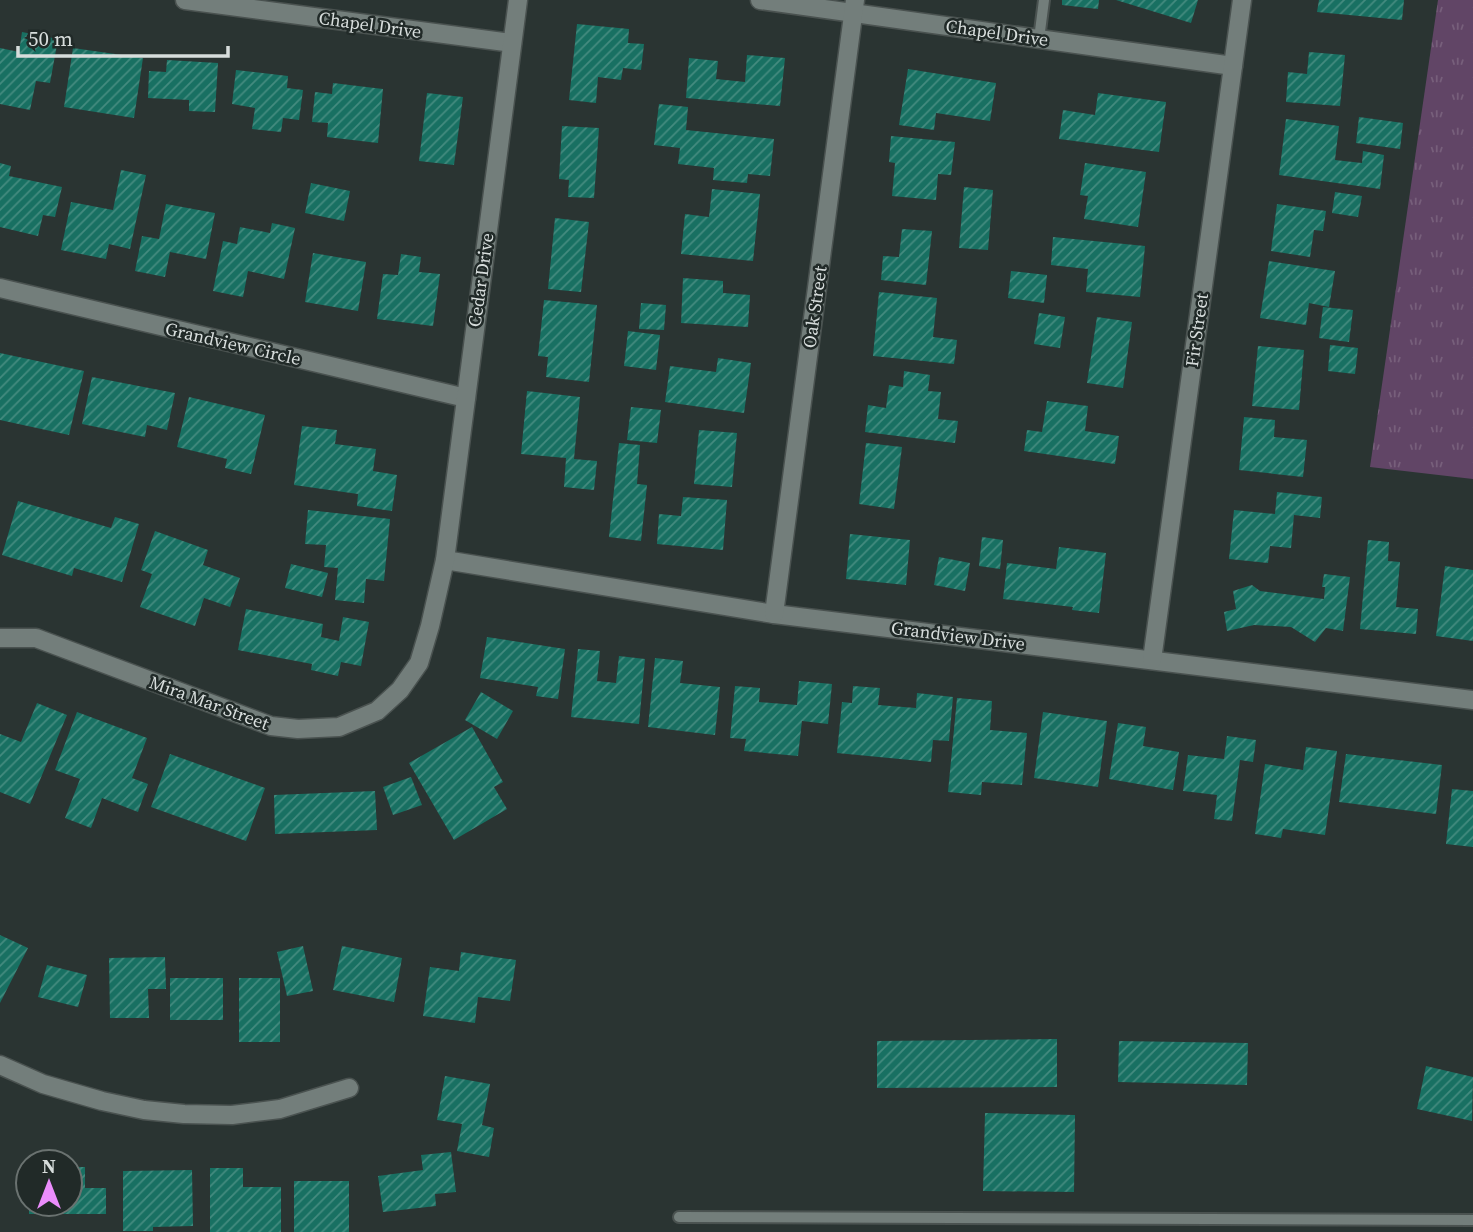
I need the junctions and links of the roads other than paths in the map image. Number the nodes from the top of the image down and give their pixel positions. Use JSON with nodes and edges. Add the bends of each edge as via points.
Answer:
{"nodes":[{"id":1,"x":185,"y":0,"type":"edge"},
{"id":2,"x":518,"y":0,"type":"edge"},
{"id":3,"x":760,"y":0,"type":"edge"},
{"id":4,"x":1044,"y":0,"type":"edge"},
{"id":5,"x":1242,"y":0,"type":"edge"},
{"id":6,"x":854,"y":7,"type":"edge"},
{"id":7,"x":1039,"y":39,"type":"junction"},
{"id":8,"x":513,"y":43,"type":"junction"},
{"id":9,"x":1233,"y":66,"type":"junction"},
{"id":10,"x":0,"y":288,"type":"edge"},
{"id":11,"x":466,"y":398,"type":"junction"},
{"id":12,"x":445,"y":560,"type":"junction"},
{"id":13,"x":774,"y":614,"type":"junction"},
{"id":14,"x":0,"y":638,"type":"edge"},
{"id":15,"x":1152,"y":660,"type":"junction"},
{"id":16,"x":1473,"y":700,"type":"edge"},
{"id":17,"x":0,"y":1065,"type":"edge"},
{"id":18,"x":349,"y":1088,"type":"dead end"},
{"id":19,"x":679,"y":1217,"type":"dead end"},
{"id":20,"x":1473,"y":1220,"type":"edge"}],
"edges":[{"from":1,"to":8,"type":"street","name":"Chapel Drive"},
{"from":2,"to":8,"type":"street","name":"Cedar Drive"},
{"from":3,"to":6,"type":"street","name":"Chapel Drive"},
{"from":4,"to":7,"type":"lane"},
{"from":5,"to":9,"type":"street","name":"Fir Street"},
{"from":6,"to":7,"type":"street","name":"Chapel Drive"},
{"from":6,"to":13,"type":"street","name":"Oak Street"},
{"from":7,"to":9,"type":"street","name":"Chapel Drive"},
{"from":8,"to":11,"type":"street","name":"Cedar Drive"},
{"from":9,"to":15,"type":"street","name":"Fir Street"},
{"from":10,"to":11,"type":"street","name":"Grandview Circle"},
{"from":11,"to":12,"type":"street","name":"Cedar Drive"},
{"from":12,"to":13,"type":"street","name":"Grandview Drive"},
{"from":12,"to":14,"type":"street","name":"Mira Mar Street","via":[[419,663],[377,711],[339,727],[271,726],[36,638]]},
{"from":13,"to":15,"type":"street","name":"Grandview Drive"},
{"from":15,"to":16,"type":"street","name":"Grandview Drive"},
{"from":17,"to":18,"type":"street","via":[[43,1084],[102,1101],[184,1114],[280,1109]]},
{"from":19,"to":20,"type":"lane"}]}
